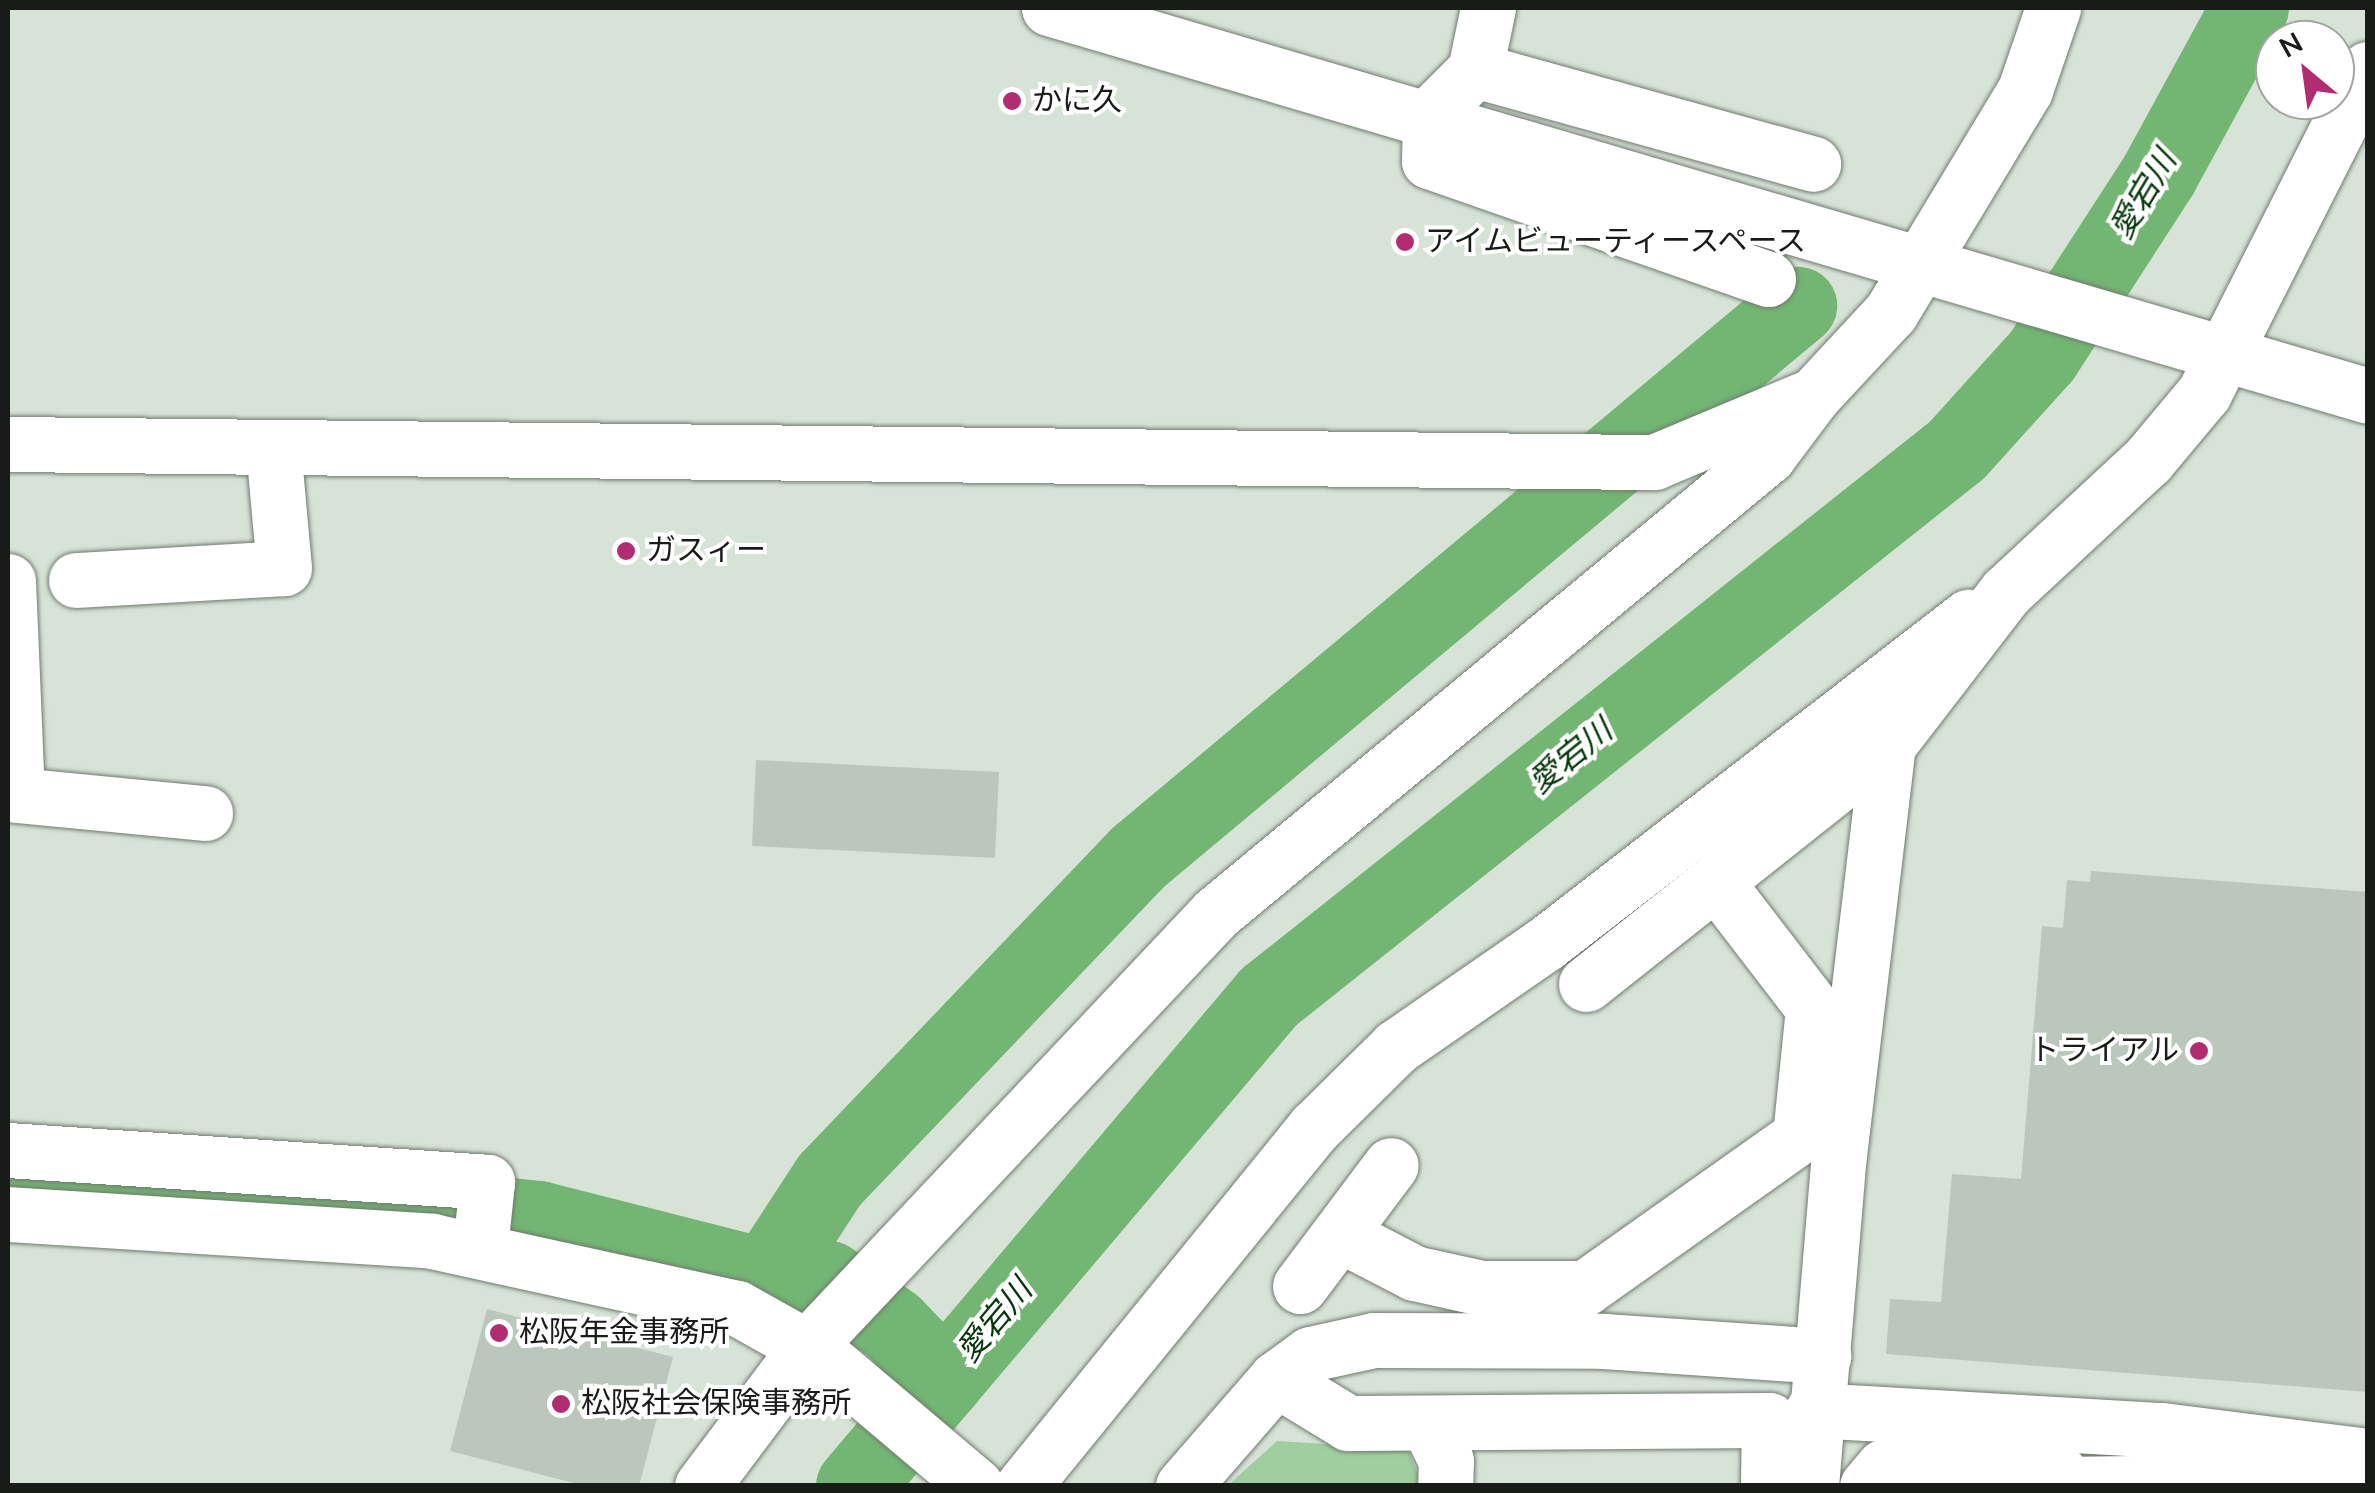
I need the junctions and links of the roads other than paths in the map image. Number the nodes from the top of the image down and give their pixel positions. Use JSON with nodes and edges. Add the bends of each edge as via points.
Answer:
{"nodes":[{"id":1,"x":1049,"y":8,"type":"edge"},
{"id":2,"x":1488,"y":8,"type":"edge"},
{"id":3,"x":2053,"y":8,"type":"edge"},
{"id":4,"x":2368,"y":69,"type":"edge"},
{"id":5,"x":1476,"y":70,"type":"junction"},
{"id":6,"x":1430,"y":115,"type":"junction"},
{"id":7,"x":1813,"y":164,"type":"dead end"},
{"id":8,"x":1924,"y":269,"type":"junction"},
{"id":9,"x":1768,"y":279,"type":"dead end"},
{"id":10,"x":2210,"y":348,"type":"junction"},
{"id":11,"x":1814,"y":394,"type":"junction"},
{"id":12,"x":2368,"y":396,"type":"edge"},
{"id":13,"x":8,"y":444,"type":"edge"},
{"id":14,"x":273,"y":448,"type":"junction"},
{"id":15,"x":8,"y":580,"type":"edge"},
{"id":16,"x":76,"y":580,"type":"dead end"},
{"id":17,"x":2006,"y":592,"type":"junction"},
{"id":18,"x":1888,"y":744,"type":"junction"},
{"id":19,"x":205,"y":814,"type":"dead end"},
{"id":20,"x":1717,"y":883,"type":"junction"},
{"id":21,"x":1586,"y":984,"type":"dead end"},
{"id":22,"x":8,"y":1150,"type":"edge"},
{"id":23,"x":90,"y":1153,"type":"junction"},
{"id":24,"x":1391,"y":1165,"type":"dead end"},
{"id":25,"x":302,"y":1168,"type":"junction"},
{"id":26,"x":91,"y":1213,"type":"junction"},
{"id":27,"x":8,"y":1214,"type":"edge"},
{"id":28,"x":302,"y":1226,"type":"junction"},
{"id":29,"x":1343,"y":1236,"type":"junction"},
{"id":30,"x":480,"y":1246,"type":"junction"},
{"id":31,"x":1300,"y":1286,"type":"dead end"},
{"id":32,"x":819,"y":1343,"type":"junction"},
{"id":33,"x":1823,"y":1356,"type":"junction"},
{"id":34,"x":1276,"y":1379,"type":"junction"},
{"id":35,"x":1813,"y":1410,"type":"junction"},
{"id":36,"x":1428,"y":1422,"type":"junction"},
{"id":37,"x":2368,"y":1456,"type":"edge"},
{"id":38,"x":2060,"y":1467,"type":"edge"},
{"id":39,"x":2368,"y":1479,"type":"edge"},
{"id":40,"x":702,"y":1486,"type":"edge"},
{"id":41,"x":976,"y":1486,"type":"edge"},
{"id":42,"x":1023,"y":1486,"type":"edge"},
{"id":43,"x":1183,"y":1486,"type":"edge"},
{"id":44,"x":1445,"y":1486,"type":"edge"},
{"id":45,"x":1768,"y":1486,"type":"edge"},
{"id":46,"x":1811,"y":1486,"type":"edge"},
{"id":47,"x":1867,"y":1486,"type":"edge"}],
"edges":[{"from":1,"to":6,"type":"street"},
{"from":2,"to":5,"type":"street"},
{"from":3,"to":8,"type":"street","via":[[2025,90]]},
{"from":4,"to":10,"type":"street"},
{"from":5,"to":6,"type":"street"},
{"from":5,"to":7,"type":"street"},
{"from":6,"to":8,"type":"street"},
{"from":6,"to":9,"type":"street","via":[[1429,161]]},
{"from":8,"to":10,"type":"street"},
{"from":8,"to":11,"type":"street"},
{"from":10,"to":12,"type":"street"},
{"from":10,"to":17,"type":"street","via":[[2148,460]]},
{"from":11,"to":14,"type":"street","via":[[1638,464]]},
{"from":11,"to":32,"type":"street","via":[[1768,456],[1216,913]]},
{"from":13,"to":14,"type":"street"},
{"from":14,"to":16,"type":"street","via":[[284,568]]},
{"from":15,"to":19,"type":"street","via":[[17,795]]},
{"from":17,"to":18,"type":"street"},
{"from":17,"to":42,"type":"street","via":[[1924,644],[1545,944],[1396,1047],[1315,1128]]},
{"from":18,"to":20,"type":"street"},
{"from":18,"to":33,"type":"street"},
{"from":20,"to":21,"type":"street"},
{"from":20,"to":29,"type":"street","via":[[1813,1008],[1800,1136],[1585,1288],[1482,1288],[1414,1273]]},
{"from":22,"to":23,"type":"street"},
{"from":23,"to":25,"type":"street"},
{"from":23,"to":26,"type":"street"},
{"from":24,"to":29,"type":"street"},
{"from":25,"to":28,"type":"street"},
{"from":25,"to":30,"type":"street","via":[[487,1182]]},
{"from":26,"to":27,"type":"street"},
{"from":26,"to":28,"type":"street"},
{"from":28,"to":30,"type":"street"},
{"from":29,"to":31,"type":"street"},
{"from":30,"to":32,"type":"street","via":[[737,1308]]},
{"from":32,"to":40,"type":"street"},
{"from":32,"to":41,"type":"street"},
{"from":33,"to":34,"type":"street","via":[[1604,1340],[1374,1340],[1310,1354]]},
{"from":33,"to":35,"type":"street"},
{"from":34,"to":36,"type":"street","via":[[1348,1423]]},
{"from":34,"to":43,"type":"street"},
{"from":35,"to":38,"type":"street"},
{"from":35,"to":46,"type":"street"},
{"from":36,"to":44,"type":"street","via":[[1446,1461]]},
{"from":36,"to":45,"type":"street","via":[[1770,1420]]},
{"from":37,"to":38,"type":"street"},
{"from":38,"to":39,"type":"street"},
{"from":38,"to":47,"type":"street","via":[[1883,1467]]}]}
